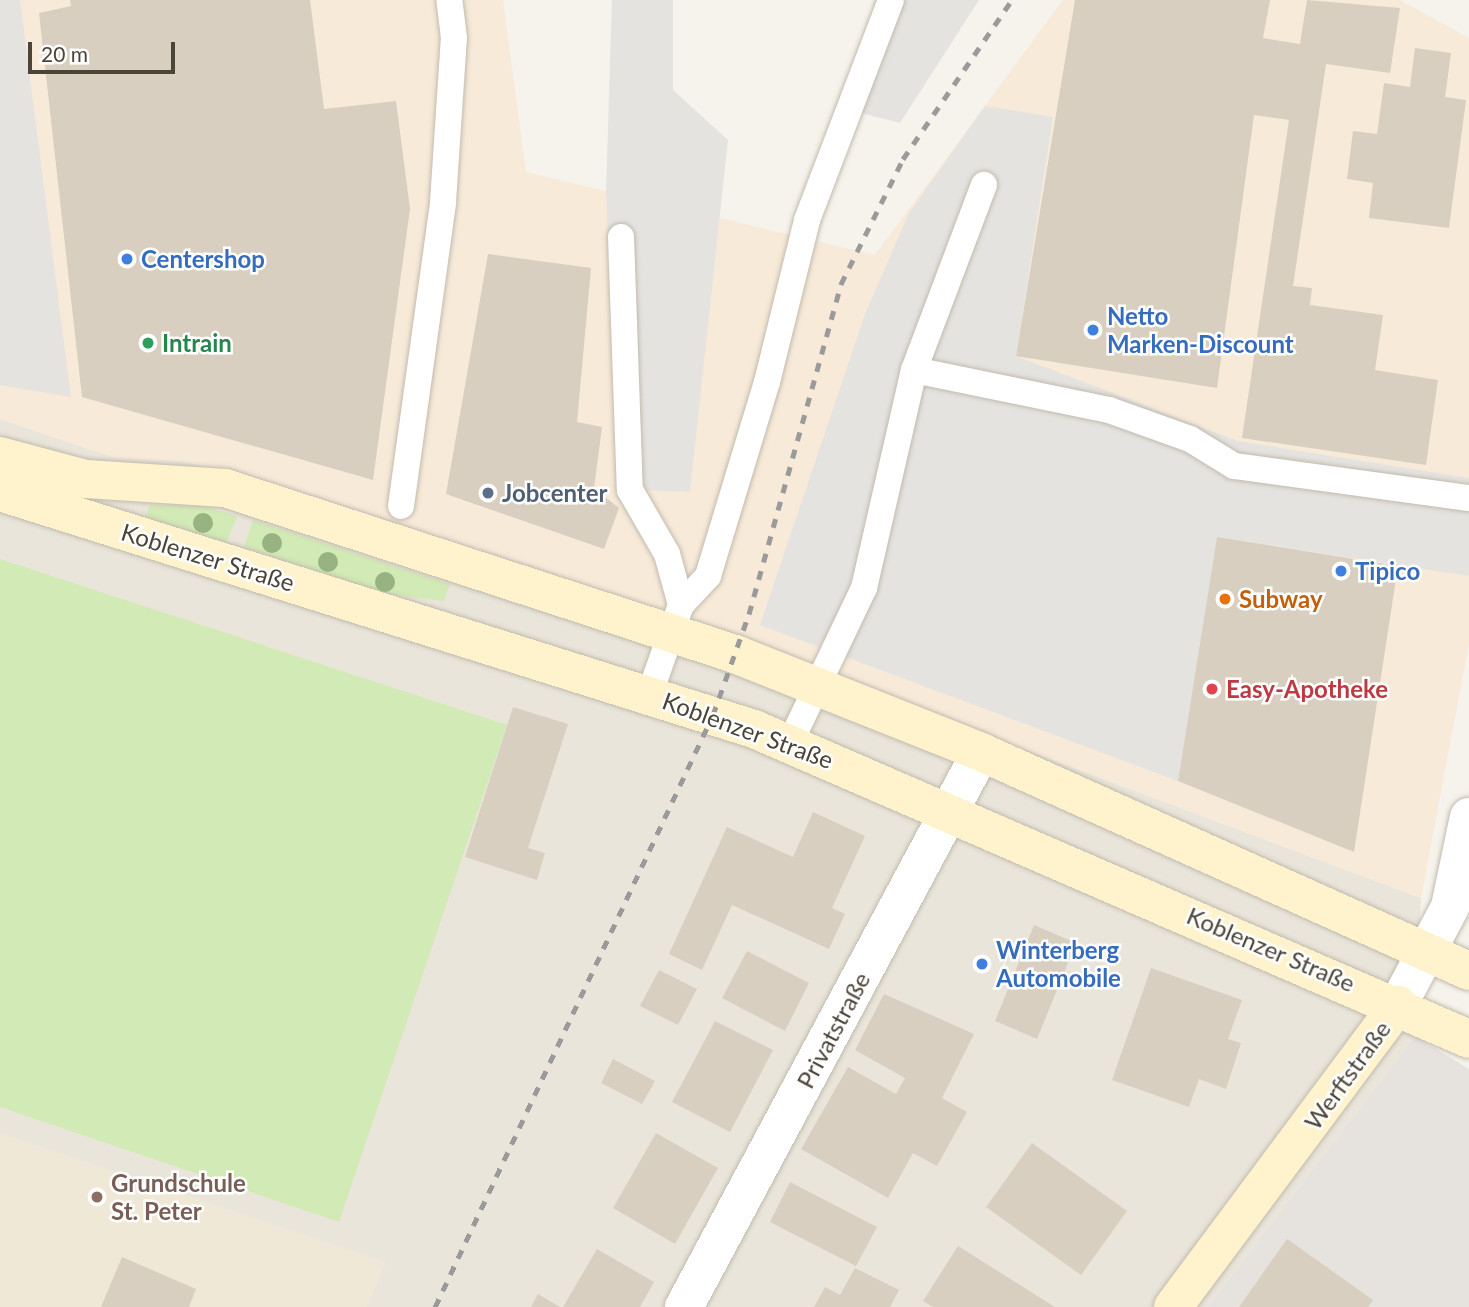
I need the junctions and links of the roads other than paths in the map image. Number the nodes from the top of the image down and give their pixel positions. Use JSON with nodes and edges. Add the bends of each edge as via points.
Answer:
{"nodes":[{"id":1,"x":449,"y":0,"type":"edge"},
{"id":2,"x":891,"y":0,"type":"edge"},
{"id":3,"x":984,"y":185,"type":"dead end"},
{"id":4,"x":621,"y":237,"type":"dead end"},
{"id":5,"x":914,"y":370,"type":"junction"},
{"id":6,"x":0,"y":456,"type":"edge"},
{"id":7,"x":0,"y":492,"type":"edge"},
{"id":8,"x":1469,"y":498,"type":"edge"},
{"id":9,"x":401,"y":506,"type":"dead end"},
{"id":10,"x":675,"y":618,"type":"junction"},
{"id":11,"x":818,"y":684,"type":"junction"},
{"id":12,"x":650,"y":693,"type":"junction"},
{"id":13,"x":790,"y":743,"type":"junction"},
{"id":14,"x":981,"y":752,"type":"junction"},
{"id":15,"x":950,"y":811,"type":"junction"},
{"id":16,"x":1469,"y":817,"type":"edge"},
{"id":17,"x":1429,"y":950,"type":"junction"},
{"id":18,"x":1469,"y":971,"type":"edge"},
{"id":19,"x":1398,"y":1005,"type":"junction"},
{"id":20,"x":1469,"y":1039,"type":"edge"},
{"id":21,"x":1178,"y":1305,"type":"edge"},
{"id":22,"x":684,"y":1307,"type":"edge"}],
"edges":[{"from":1,"to":9,"type":"lane","via":[[454,38],[443,202]]},
{"from":2,"to":10,"type":"lane","via":[[807,220],[767,382],[708,576]]},
{"from":3,"to":5,"type":"lane"},
{"from":4,"to":10,"type":"lane","via":[[630,490],[667,554]]},
{"from":5,"to":8,"type":"lane","via":[[1109,410],[1190,439],[1234,466]]},
{"from":5,"to":11,"type":"lane","via":[[864,588]]},
{"from":6,"to":10,"type":"street","name":"Koblenzer Straße","via":[[86,480],[225,488]]},
{"from":7,"to":12,"type":"street","name":"Koblenzer Straße"},
{"from":10,"to":11,"type":"street","name":"Koblenzer Straße"},
{"from":10,"to":12,"type":"lane"},
{"from":11,"to":13,"type":"lane"},
{"from":11,"to":14,"type":"street","name":"Koblenzer Straße"},
{"from":12,"to":13,"type":"street","name":"Koblenzer Straße"},
{"from":13,"to":15,"type":"street","name":"Koblenzer Straße"},
{"from":14,"to":15,"type":"street","name":"Privatstraße"},
{"from":14,"to":17,"type":"street","name":"Koblenzer Straße"},
{"from":15,"to":19,"type":"street","name":"Koblenzer Straße"},
{"from":15,"to":22,"type":"street","name":"Privatstraße"},
{"from":16,"to":17,"type":"street","name":"Werftstraße","via":[[1450,906]]},
{"from":17,"to":18,"type":"street","name":"Koblenzer Straße"},
{"from":17,"to":19,"type":"street","name":"Werftstraße"},
{"from":19,"to":20,"type":"street","name":"Koblenzer Straße"},
{"from":19,"to":21,"type":"street","name":"Werftstraße"}]}
